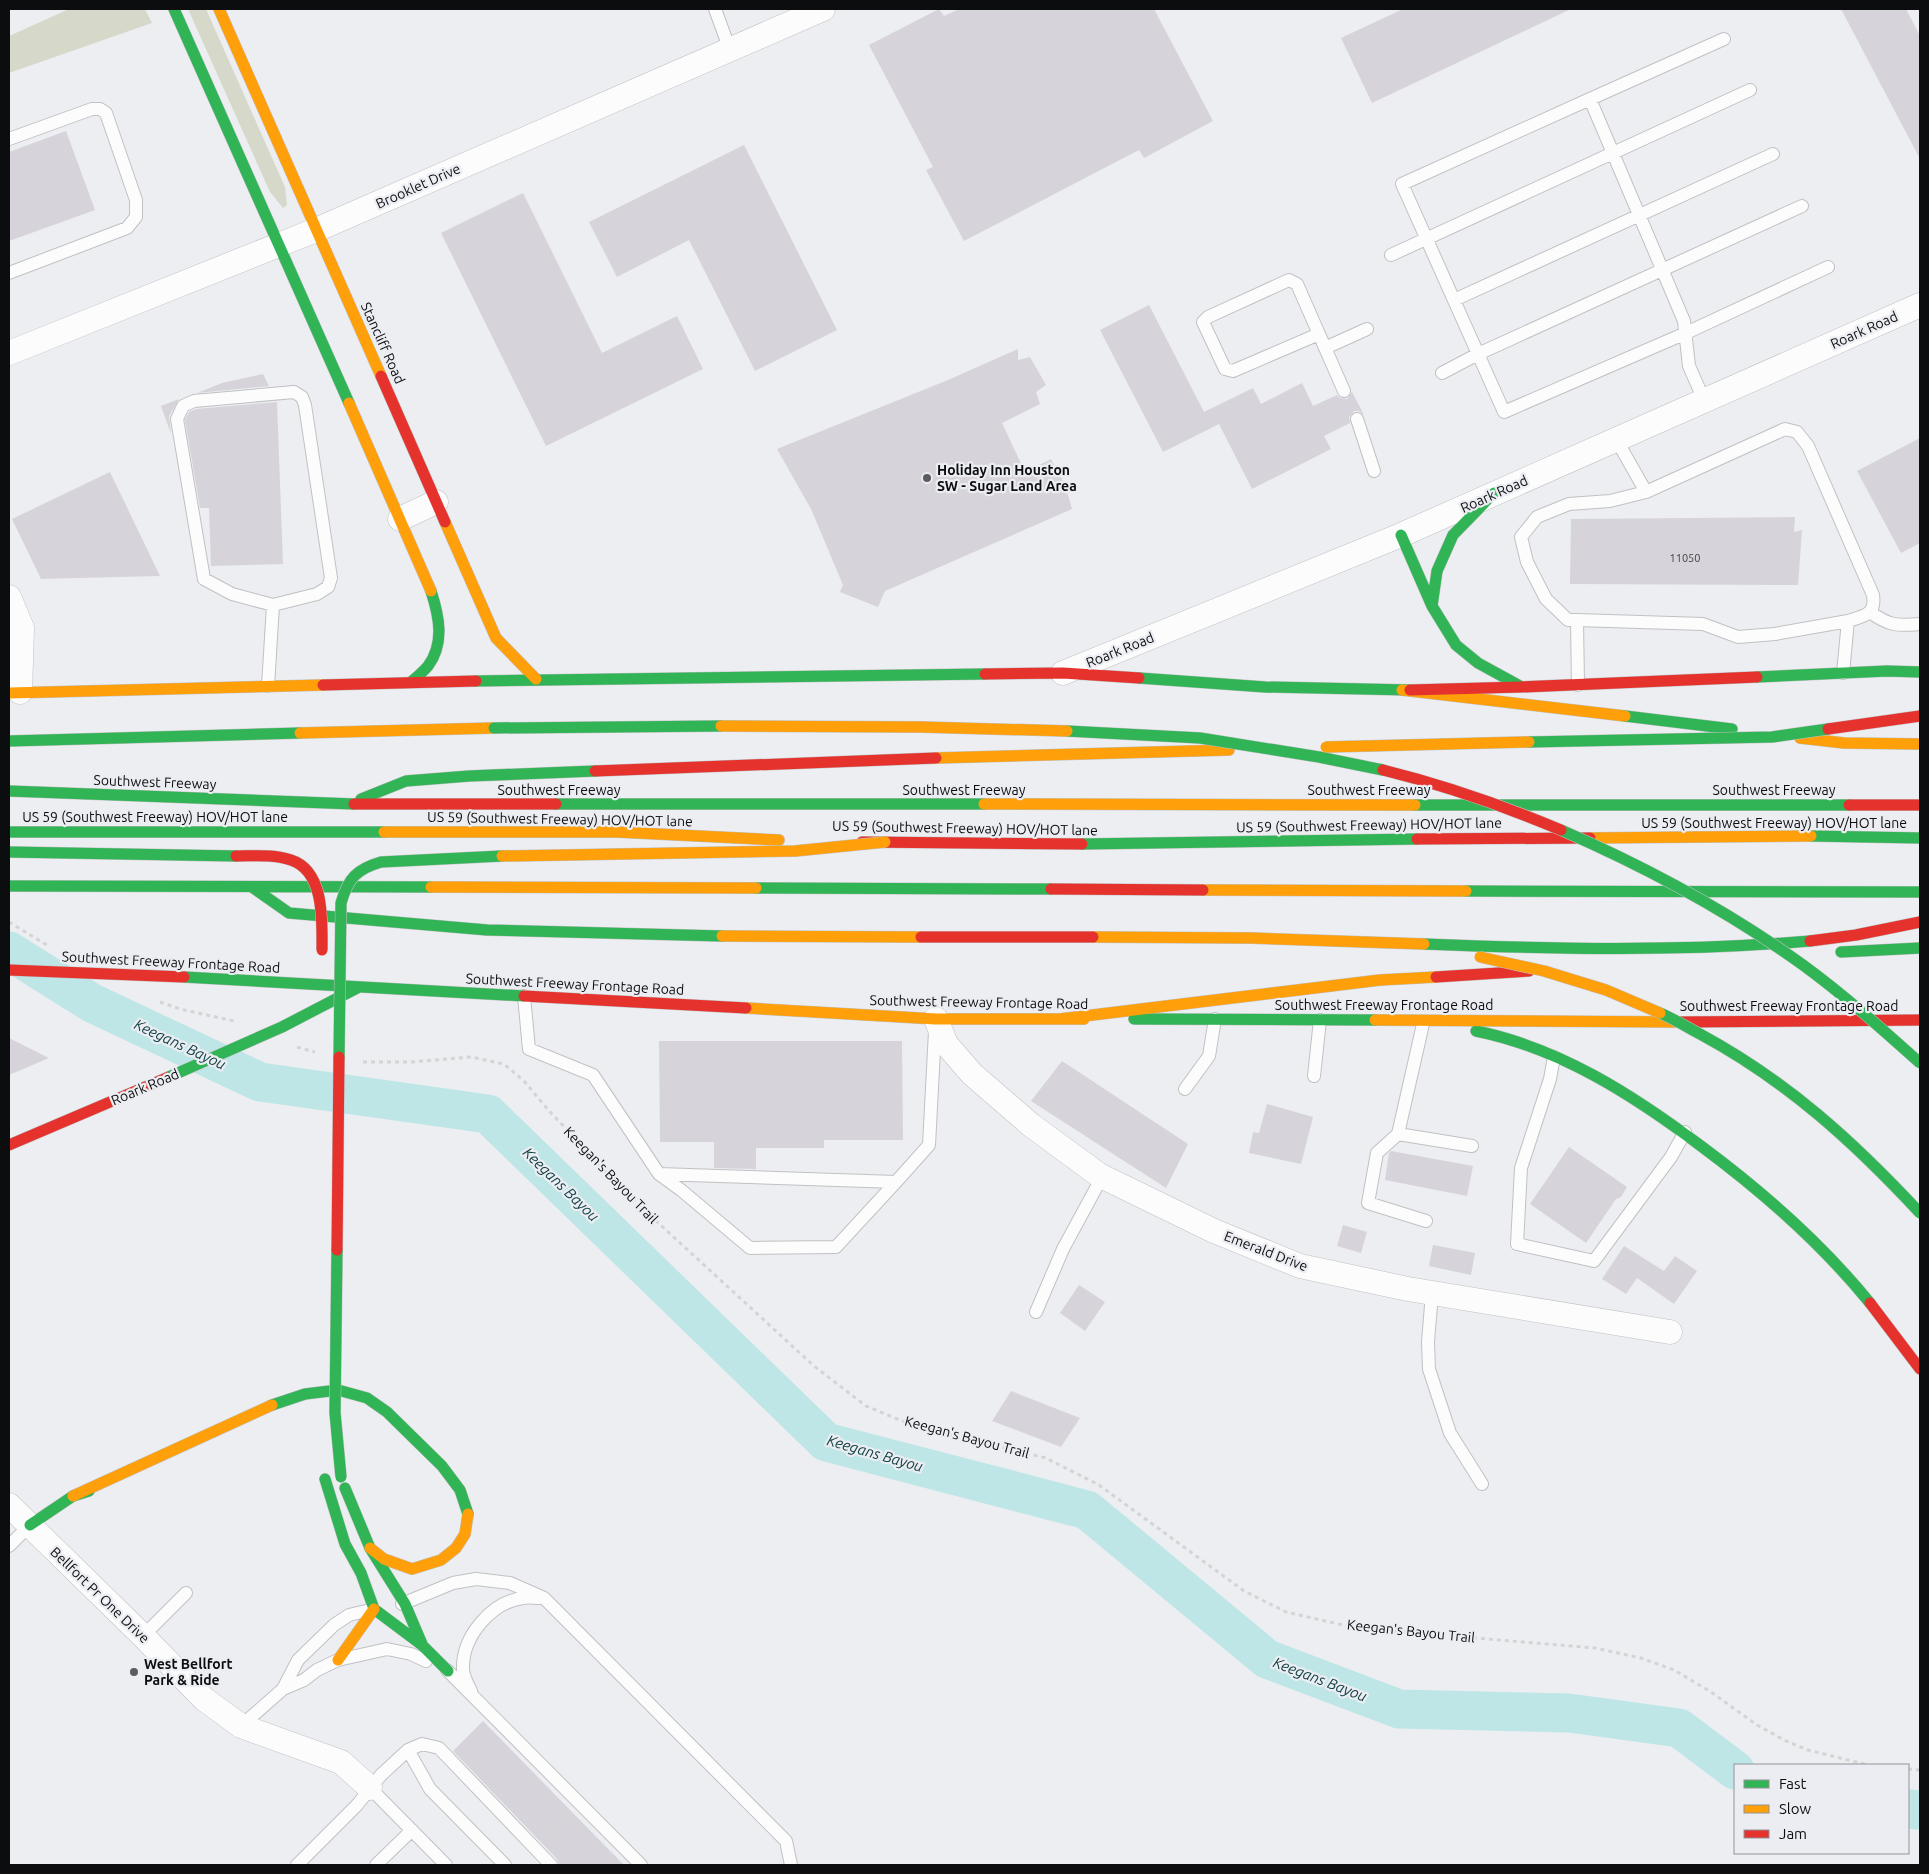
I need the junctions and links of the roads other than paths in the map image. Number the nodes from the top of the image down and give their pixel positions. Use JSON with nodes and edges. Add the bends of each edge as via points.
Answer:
{"nodes":[{"id":1,"x":174,"y":9,"type":"edge"},
{"id":2,"x":219,"y":9,"type":"edge"},
{"id":3,"x":715,"y":9,"type":"edge"},
{"id":4,"x":823,"y":9,"type":"edge"},
{"id":5,"x":1724,"y":38,"type":"dead end"},
{"id":6,"x":730,"y":50,"type":"junction"},
{"id":7,"x":1750,"y":90,"type":"dead end"},
{"id":8,"x":1590,"y":99,"type":"junction"},
{"id":9,"x":9,"y":139,"type":"edge"},
{"id":10,"x":1614,"y":154,"type":"junction"},
{"id":11,"x":1773,"y":154,"type":"dead end"},
{"id":12,"x":1802,"y":206,"type":"dead end"},
{"id":13,"x":1640,"y":215,"type":"junction"},
{"id":14,"x":316,"y":230,"type":"junction"},
{"id":15,"x":1426,"y":239,"type":"junction"},
{"id":16,"x":278,"y":245,"type":"junction"},
{"id":17,"x":1391,"y":255,"type":"dead end"},
{"id":18,"x":1828,"y":267,"type":"dead end"},
{"id":19,"x":1662,"y":270,"type":"junction"},
{"id":20,"x":9,"y":273,"type":"edge"},
{"id":21,"x":1454,"y":300,"type":"junction"},
{"id":22,"x":1920,"y":305,"type":"edge"},
{"id":23,"x":1366,"y":329,"type":"dead end"},
{"id":24,"x":1686,"y":333,"type":"junction"},
{"id":25,"x":1319,"y":334,"type":"junction"},
{"id":26,"x":1325,"y":348,"type":"junction"},
{"id":27,"x":9,"y":353,"type":"edge"},
{"id":28,"x":1478,"y":354,"type":"junction"},
{"id":29,"x":1442,"y":373,"type":"dead end"},
{"id":30,"x":1344,"y":391,"type":"dead end"},
{"id":31,"x":1704,"y":400,"type":"junction"},
{"id":32,"x":1358,"y":419,"type":"dead end"},
{"id":33,"x":1616,"y":439,"type":"junction"},
{"id":34,"x":1374,"y":471,"type":"dead end"},
{"id":35,"x":1646,"y":492,"type":"junction"},
{"id":36,"x":1494,"y":493,"type":"junction"},
{"id":37,"x":436,"y":502,"type":"junction"},
{"id":38,"x":400,"y":519,"type":"junction"},
{"id":39,"x":1401,"y":535,"type":"junction"},
{"id":40,"x":9,"y":597,"type":"edge"},
{"id":41,"x":272,"y":605,"type":"junction"},
{"id":42,"x":1432,"y":606,"type":"junction"},
{"id":43,"x":1870,"y":612,"type":"junction"},
{"id":44,"x":1578,"y":620,"type":"junction"},
{"id":45,"x":1848,"y":621,"type":"junction"},
{"id":46,"x":1920,"y":624,"type":"edge"},
{"id":47,"x":1920,"y":666,"type":"edge"},
{"id":48,"x":1887,"y":671,"type":"junction"},
{"id":49,"x":1920,"y":672,"type":"edge"},
{"id":50,"x":1063,"y":673,"type":"junction"},
{"id":51,"x":1843,"y":673,"type":"junction"},
{"id":52,"x":536,"y":679,"type":"junction"},
{"id":53,"x":411,"y":682,"type":"junction"},
{"id":54,"x":1578,"y":685,"type":"junction"},
{"id":55,"x":268,"y":686,"type":"junction"},
{"id":56,"x":1521,"y":687,"type":"junction"},
{"id":57,"x":1402,"y":690,"type":"junction"},
{"id":58,"x":14,"y":692,"type":"edge"},
{"id":59,"x":1920,"y":716,"type":"edge"},
{"id":60,"x":9,"y":741,"type":"edge"},
{"id":61,"x":1920,"y":744,"type":"edge"},
{"id":62,"x":9,"y":791,"type":"edge"},
{"id":63,"x":348,"y":804,"type":"junction"},
{"id":64,"x":1920,"y":805,"type":"edge"},
{"id":65,"x":9,"y":832,"type":"edge"},
{"id":66,"x":1920,"y":838,"type":"edge"},
{"id":67,"x":885,"y":842,"type":"junction"},
{"id":68,"x":9,"y":852,"type":"edge"},
{"id":69,"x":9,"y":886,"type":"edge"},
{"id":70,"x":252,"y":887,"type":"junction"},
{"id":71,"x":1920,"y":892,"type":"edge"},
{"id":72,"x":1920,"y":922,"type":"edge"},
{"id":73,"x":1423,"y":944,"type":"junction"},
{"id":74,"x":1920,"y":948,"type":"edge"},
{"id":75,"x":1832,"y":953,"type":"dead end"},
{"id":76,"x":1812,"y":954,"type":"dead end"},
{"id":77,"x":1773,"y":956,"type":"dead end"},
{"id":78,"x":1576,"y":968,"type":"dead end"},
{"id":79,"x":9,"y":970,"type":"edge"},
{"id":80,"x":360,"y":986,"type":"junction"},
{"id":81,"x":524,"y":996,"type":"junction"},
{"id":82,"x":936,"y":1019,"type":"junction"},
{"id":83,"x":1060,"y":1019,"type":"junction"},
{"id":84,"x":1215,"y":1019,"type":"junction"},
{"id":85,"x":1320,"y":1020,"type":"junction"},
{"id":86,"x":1920,"y":1020,"type":"edge"},
{"id":87,"x":1403,"y":1021,"type":"junction"},
{"id":88,"x":322,"y":1022,"type":"dead end"},
{"id":89,"x":1423,"y":1024,"type":"junction"},
{"id":90,"x":1554,"y":1057,"type":"junction"},
{"id":91,"x":1920,"y":1063,"type":"edge"},
{"id":92,"x":1314,"y":1076,"type":"dead end"},
{"id":93,"x":1185,"y":1089,"type":"dead end"},
{"id":94,"x":1685,"y":1132,"type":"junction"},
{"id":95,"x":1398,"y":1134,"type":"junction"},
{"id":96,"x":9,"y":1145,"type":"edge"},
{"id":97,"x":1472,"y":1146,"type":"dead end"},
{"id":98,"x":659,"y":1174,"type":"junction"},
{"id":99,"x":1102,"y":1177,"type":"junction"},
{"id":100,"x":896,"y":1182,"type":"junction"},
{"id":101,"x":1920,"y":1213,"type":"edge"},
{"id":102,"x":1426,"y":1221,"type":"dead end"},
{"id":103,"x":1432,"y":1293,"type":"junction"},
{"id":104,"x":1036,"y":1312,"type":"dead end"},
{"id":105,"x":1670,"y":1332,"type":"dead end"},
{"id":106,"x":1920,"y":1369,"type":"edge"},
{"id":107,"x":319,"y":1392,"type":"junction"},
{"id":108,"x":288,"y":1411,"type":"dead end"},
{"id":109,"x":322,"y":1465,"type":"dead end"},
{"id":110,"x":147,"y":1475,"type":"dead end"},
{"id":111,"x":1482,"y":1484,"type":"dead end"},
{"id":112,"x":73,"y":1496,"type":"junction"},
{"id":113,"x":9,"y":1505,"type":"edge"},
{"id":114,"x":30,"y":1525,"type":"junction"},
{"id":115,"x":9,"y":1546,"type":"edge"},
{"id":116,"x":370,"y":1548,"type":"junction"},
{"id":117,"x":186,"y":1593,"type":"dead end"},
{"id":118,"x":544,"y":1598,"type":"junction"},
{"id":119,"x":405,"y":1604,"type":"junction"},
{"id":120,"x":374,"y":1609,"type":"junction"},
{"id":121,"x":143,"y":1636,"type":"junction"},
{"id":122,"x":422,"y":1645,"type":"junction"},
{"id":123,"x":338,"y":1660,"type":"junction"},
{"id":124,"x":448,"y":1671,"type":"junction"},
{"id":125,"x":283,"y":1689,"type":"junction"},
{"id":126,"x":473,"y":1697,"type":"junction"},
{"id":127,"x":241,"y":1726,"type":"junction"},
{"id":128,"x":408,"y":1750,"type":"junction"},
{"id":129,"x":370,"y":1788,"type":"junction"},
{"id":130,"x":412,"y":1830,"type":"junction"},
{"id":131,"x":297,"y":1865,"type":"edge"},
{"id":132,"x":376,"y":1865,"type":"edge"},
{"id":133,"x":446,"y":1865,"type":"edge"},
{"id":134,"x":505,"y":1865,"type":"edge"},
{"id":135,"x":552,"y":1865,"type":"edge"},
{"id":136,"x":640,"y":1865,"type":"edge"},
{"id":137,"x":791,"y":1865,"type":"edge"}],
"edges":[{"from":1,"to":16,"type":"main road"},
{"from":2,"to":14,"type":"main road","name":"Stancliff Road"},
{"from":3,"to":6,"type":"lane"},
{"from":4,"to":6,"type":"street","name":"Brooklet Drive"},
{"from":5,"to":8,"type":"lane"},
{"from":6,"to":14,"type":"street","name":"Brooklet Drive"},
{"from":7,"to":10,"type":"lane"},
{"from":8,"to":10,"type":"lane"},
{"from":8,"to":15,"type":"lane","via":[[1402,184]]},
{"from":9,"to":20,"type":"lane","via":[[92,109],[100,109],[106,113],[136,200],[136,216],[127,228]]},
{"from":10,"to":13,"type":"lane"},
{"from":10,"to":15,"type":"lane"},
{"from":11,"to":13,"type":"lane"},
{"from":12,"to":19,"type":"lane"},
{"from":13,"to":19,"type":"lane"},
{"from":13,"to":21,"type":"lane"},
{"from":14,"to":16,"type":"street","name":"Brooklet Drive"},
{"from":14,"to":37,"type":"main road","name":"Stancliff Road"},
{"from":15,"to":17,"type":"lane"},
{"from":15,"to":21,"type":"lane"},
{"from":16,"to":27,"type":"street","name":"Brooklet Drive"},
{"from":16,"to":38,"type":"main road"},
{"from":18,"to":24,"type":"lane"},
{"from":19,"to":24,"type":"lane"},
{"from":19,"to":28,"type":"lane"},
{"from":21,"to":28,"type":"lane"},
{"from":22,"to":31,"type":"street","name":"Roark Road"},
{"from":23,"to":26,"type":"lane"},
{"from":24,"to":28,"type":"lane","via":[[1504,412]]},
{"from":24,"to":31,"type":"lane","via":[[1689,366]]},
{"from":25,"to":25,"type":"lane","via":[[1297,284],[1289,280],[1203,322],[1225,369],[1233,371]]},
{"from":25,"to":26,"type":"lane"},
{"from":26,"to":30,"type":"lane"},
{"from":28,"to":29,"type":"lane"},
{"from":31,"to":33,"type":"street","name":"Roark Road"},
{"from":32,"to":34,"type":"lane"},
{"from":33,"to":35,"type":"lane"},
{"from":33,"to":36,"type":"street","name":"Roark Road"},
{"from":35,"to":43,"type":"lane","via":[[1785,429],[1797,432],[1808,446],[1873,595],[1874,604]]},
{"from":35,"to":44,"type":"lane","via":[[1569,504],[1537,517],[1521,537],[1527,562],[1546,599],[1568,620]]},
{"from":36,"to":39,"type":"street","name":"Roark Road"},
{"from":36,"to":42,"type":"main road","via":[[1454,535],[1437,571]]},
{"from":37,"to":38,"type":"street"},
{"from":37,"to":52,"type":"main road","name":"Stancliff Road","via":[[496,638]]},
{"from":38,"to":53,"type":"main road","via":[[440,616],[439,641],[431,663]]},
{"from":39,"to":42,"type":"main road"},
{"from":39,"to":50,"type":"street","name":"Roark Road"},
{"from":40,"to":58,"type":"street","via":[[22,628]]},
{"from":41,"to":41,"type":"lane","via":[[317,594],[328,587],[331,578],[306,405],[294,392],[194,401],[183,406],[177,419],[204,579],[232,594]]},
{"from":41,"to":55,"type":"lane"},
{"from":42,"to":56,"type":"main road","via":[[1456,645],[1478,663]]},
{"from":43,"to":45,"type":"lane"},
{"from":43,"to":46,"type":"lane","via":[[1883,622]]},
{"from":44,"to":45,"type":"lane","via":[[1703,624],[1738,637]]},
{"from":44,"to":54,"type":"lane"},
{"from":45,"to":51,"type":"lane"},
{"from":47,"to":48,"type":"main road"},
{"from":48,"to":49,"type":"main road"},
{"from":48,"to":51,"type":"main road"},
{"from":50,"to":52,"type":"main road"},
{"from":50,"to":57,"type":"main road","via":[[1265,687]]},
{"from":51,"to":54,"type":"main road"},
{"from":52,"to":53,"type":"main road"},
{"from":53,"to":55,"type":"main road"},
{"from":54,"to":56,"type":"main road"},
{"from":55,"to":58,"type":"main road"},
{"from":56,"to":57,"type":"main road"},
{"from":57,"to":61,"type":"main road","via":[[1844,743]]},
{"from":59,"to":63,"type":"main road","bridge":true,"via":[[1772,737],[885,759],[469,776],[406,781]]},
{"from":60,"to":91,"type":"main road","bridge":true,"via":[[494,728],[959,726],[1192,737],[1308,754],[1386,771],[1458,792],[1604,848],[1675,884],[1810,969]]},
{"from":62,"to":63,"type":"main road","name":"Southwest Freeway"},
{"from":63,"to":64,"type":"main road","name":"Southwest Freeway"},
{"from":65,"to":67,"type":"main road","name":"US 59 (Southwest Freeway) HOV/HOT lane","bridge":true,"via":[[617,832]]},
{"from":66,"to":67,"type":"main road","name":"US 59 (Southwest Freeway) HOV/HOT lane","via":[[1432,839],[1044,846]]},
{"from":67,"to":116,"type":"main road","bridge":true,"via":[[795,851],[426,859],[381,862],[364,867],[354,877],[341,903],[335,1413],[341,1477]]},
{"from":68,"to":88,"type":"main road","bridge":true,"via":[[268,856],[294,862],[305,871],[318,893],[322,915]]},
{"from":69,"to":70,"type":"main road"},
{"from":70,"to":71,"type":"main road"},
{"from":70,"to":73,"type":"main road","via":[[290,913],[534,932]]},
{"from":72,"to":73,"type":"main road","via":[[1856,935],[1764,946],[1598,950]]},
{"from":73,"to":101,"type":"main road","bridge":true,"via":[[1576,981],[1642,1005],[1682,1024],[1748,1061],[1810,1106],[1897,1186]]},
{"from":74,"to":75,"type":"main road"},
{"from":76,"to":77,"type":"main road"},
{"from":78,"to":83,"type":"main road","via":[[1380,980]]},
{"from":79,"to":80,"type":"main road","name":"Southwest Freeway Frontage Road","bridge":true},
{"from":80,"to":81,"type":"main road","name":"Southwest Freeway Frontage Road"},
{"from":80,"to":96,"type":"main road","name":"Roark Road","bridge":true,"via":[[282,1027]]},
{"from":81,"to":82,"type":"main road","name":"Southwest Freeway Frontage Road"},
{"from":81,"to":98,"type":"lane","via":[[529,1048],[593,1076]]},
{"from":82,"to":83,"type":"main road","name":"Southwest Freeway Frontage Road"},
{"from":82,"to":99,"type":"street","name":"Emerald Drive","via":[[946,1044],[972,1074],[1031,1125]]},
{"from":82,"to":100,"type":"lane","via":[[929,1145]]},
{"from":83,"to":84,"type":"main road","name":"Southwest Freeway Frontage Road"},
{"from":84,"to":85,"type":"main road","name":"Southwest Freeway Frontage Road"},
{"from":84,"to":93,"type":"lane","via":[[1209,1056]]},
{"from":85,"to":87,"type":"main road","name":"Southwest Freeway Frontage Road"},
{"from":85,"to":92,"type":"lane"},
{"from":86,"to":87,"type":"main road","name":"Southwest Freeway Frontage Road"},
{"from":87,"to":89,"type":"main road"},
{"from":89,"to":90,"type":"main road","via":[[1497,1035]]},
{"from":89,"to":95,"type":"lane"},
{"from":90,"to":94,"type":"main road","via":[[1606,1081]]},
{"from":90,"to":94,"type":"lane","via":[[1521,1168],[1517,1244],[1594,1261],[1671,1157]]},
{"from":94,"to":106,"type":"main road","via":[[1737,1172],[1832,1262],[1871,1302]]},
{"from":95,"to":97,"type":"lane"},
{"from":95,"to":102,"type":"lane","via":[[1377,1153],[1368,1203]]},
{"from":98,"to":100,"type":"lane"},
{"from":98,"to":100,"type":"lane","via":[[750,1248],[836,1247]]},
{"from":99,"to":103,"type":"street","name":"Emerald Drive","via":[[1214,1231],[1300,1266]]},
{"from":99,"to":104,"type":"lane","via":[[1063,1248]]},
{"from":103,"to":105,"type":"street","name":"Emerald Drive"},
{"from":103,"to":111,"type":"lane","via":[[1429,1369],[1450,1433]]},
{"from":107,"to":108,"type":"main road"},
{"from":107,"to":112,"type":"main road","via":[[274,1404]]},
{"from":107,"to":116,"type":"main road","via":[[338,1390],[366,1398],[387,1412],[442,1466],[460,1490],[468,1513],[464,1534],[456,1548],[441,1560],[412,1569],[384,1558]]},
{"from":109,"to":120,"type":"main road","via":[[345,1544]]},
{"from":110,"to":112,"type":"main road"},
{"from":112,"to":114,"type":"main road"},
{"from":113,"to":114,"type":"street","name":"Bellfort Pr One Drive"},
{"from":114,"to":115,"type":"lane"},
{"from":114,"to":121,"type":"street","name":"Bellfort Pr One Drive"},
{"from":116,"to":119,"type":"main road"},
{"from":117,"to":121,"type":"lane"},
{"from":118,"to":119,"type":"lane","via":[[510,1582],[476,1580],[453,1583]]},
{"from":118,"to":126,"type":"lane","via":[[522,1598],[503,1605],[484,1619],[471,1635],[462,1671]]},
{"from":118,"to":137,"type":"lane","via":[[786,1841]]},
{"from":119,"to":120,"type":"lane"},
{"from":119,"to":122,"type":"main road"},
{"from":120,"to":122,"type":"main road"},
{"from":120,"to":123,"type":"main road"},
{"from":120,"to":125,"type":"lane","via":[[349,1616],[334,1625],[298,1660]]},
{"from":121,"to":127,"type":"street","name":"Bellfort Pr One Drive","via":[[204,1698]]},
{"from":122,"to":124,"type":"main road"},
{"from":123,"to":124,"type":"lane","via":[[387,1649],[411,1654]]},
{"from":123,"to":125,"type":"lane"},
{"from":124,"to":126,"type":"lane"},
{"from":125,"to":127,"type":"lane"},
{"from":126,"to":136,"type":"lane"},
{"from":127,"to":129,"type":"street","name":"Bellfort Pr One Drive","via":[[341,1762]]},
{"from":128,"to":129,"type":"lane"},
{"from":128,"to":134,"type":"lane","via":[[430,1789]]},
{"from":128,"to":135,"type":"lane","via":[[422,1744],[439,1748]]},
{"from":129,"to":130,"type":"lane"},
{"from":129,"to":131,"type":"lane"},
{"from":130,"to":132,"type":"lane"},
{"from":130,"to":133,"type":"lane"}]}
